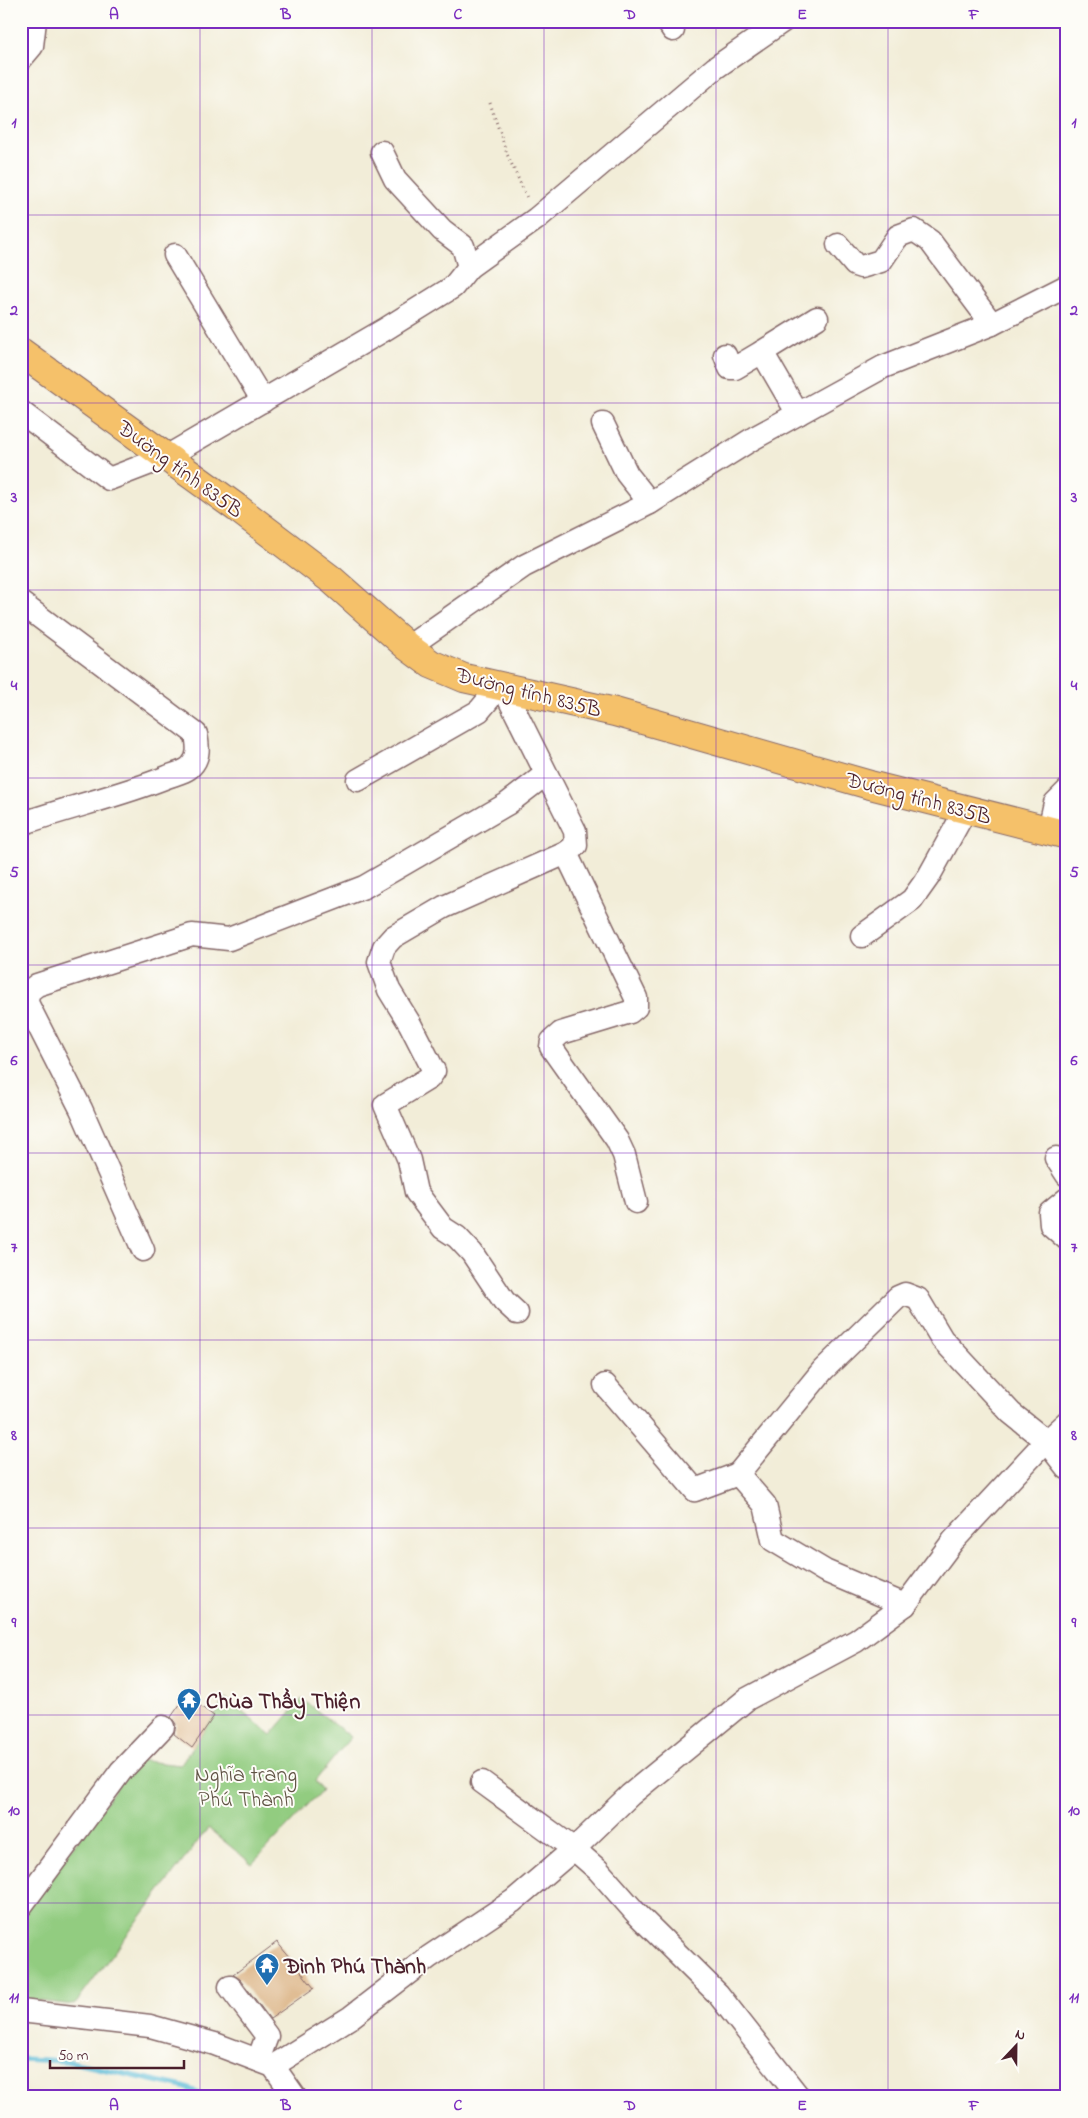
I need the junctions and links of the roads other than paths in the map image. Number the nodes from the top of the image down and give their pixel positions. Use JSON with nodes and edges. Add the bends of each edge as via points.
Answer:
{"nodes":[{"id":1,"x":35,"y":21,"type":"edge"},
{"id":2,"x":782,"y":21,"type":"edge"},
{"id":3,"x":21,"y":59,"type":"edge"},
{"id":4,"x":382,"y":152,"type":"dead end"},
{"id":5,"x":838,"y":245,"type":"dead end"},
{"id":6,"x":175,"y":255,"type":"dead end"},
{"id":7,"x":469,"y":267,"type":"junction"},
{"id":8,"x":1067,"y":286,"type":"edge"},
{"id":9,"x":817,"y":318,"type":"dead end"},
{"id":10,"x":992,"y":324,"type":"junction"},
{"id":11,"x":21,"y":352,"type":"edge"},
{"id":12,"x":762,"y":352,"type":"junction"},
{"id":13,"x":725,"y":355,"type":"dead end"},
{"id":14,"x":263,"y":401,"type":"junction"},
{"id":15,"x":798,"y":414,"type":"junction"},
{"id":16,"x":24,"y":420,"type":"edge"},
{"id":17,"x":603,"y":424,"type":"dead end"},
{"id":18,"x":166,"y":457,"type":"junction"},
{"id":19,"x":650,"y":503,"type":"junction"},
{"id":20,"x":21,"y":603,"type":"edge"},
{"id":21,"x":408,"y":647,"type":"junction"},
{"id":22,"x":496,"y":686,"type":"junction"},
{"id":23,"x":546,"y":774,"type":"junction"},
{"id":24,"x":358,"y":780,"type":"dead end"},
{"id":25,"x":1067,"y":791,"type":"edge"},
{"id":26,"x":966,"y":809,"type":"junction"},
{"id":27,"x":21,"y":824,"type":"edge"},
{"id":28,"x":1058,"y":833,"type":"edge"},
{"id":29,"x":566,"y":853,"type":"junction"},
{"id":30,"x":862,"y":936,"type":"dead end"},
{"id":31,"x":1067,"y":1199,"type":"edge"},
{"id":32,"x":636,"y":1202,"type":"dead end"},
{"id":33,"x":1067,"y":1239,"type":"edge"},
{"id":34,"x":143,"y":1250,"type":"dead end"},
{"id":35,"x":517,"y":1313,"type":"dead end"},
{"id":36,"x":605,"y":1385,"type":"dead end"},
{"id":37,"x":1067,"y":1422,"type":"edge"},
{"id":38,"x":1046,"y":1441,"type":"junction"},
{"id":39,"x":1067,"y":1468,"type":"edge"},
{"id":40,"x":738,"y":1474,"type":"junction"},
{"id":41,"x":904,"y":1605,"type":"junction"},
{"id":42,"x":163,"y":1727,"type":"dead end"},
{"id":43,"x":482,"y":1782,"type":"dead end"},
{"id":44,"x":574,"y":1848,"type":"junction"},
{"id":45,"x":21,"y":1906,"type":"edge"},
{"id":46,"x":230,"y":1987,"type":"dead end"},
{"id":47,"x":21,"y":2012,"type":"edge"},
{"id":48,"x":266,"y":2063,"type":"junction"},
{"id":49,"x":296,"y":2097,"type":"edge"},
{"id":50,"x":799,"y":2097,"type":"edge"}],
"edges":[{"from":1,"to":3,"type":"street","via":[[32,46]]},
{"from":2,"to":7,"type":"street","via":[[715,68],[536,219]]},
{"from":4,"to":7,"type":"street","via":[[395,179],[442,230],[462,246]]},
{"from":5,"to":10,"type":"street","via":[[855,265],[861,267],[881,261],[898,236],[914,230],[930,241]]},
{"from":6,"to":14,"type":"street"},
{"from":7,"to":14,"type":"street","via":[[452,287]]},
{"from":8,"to":10,"type":"street"},
{"from":9,"to":12,"type":"street"},
{"from":10,"to":15,"type":"street","via":[[882,367]]},
{"from":11,"to":18,"type":"main road","name":"Đường tỉnh 835B"},
{"from":12,"to":13,"type":"street","via":[[735,368],[730,368]]},
{"from":12,"to":15,"type":"street"},
{"from":14,"to":18,"type":"street"},
{"from":15,"to":19,"type":"street"},
{"from":16,"to":18,"type":"street","via":[[109,479]]},
{"from":17,"to":19,"type":"street","via":[[627,474]]},
{"from":18,"to":21,"type":"main road","name":"Đường tỉnh 835B","via":[[332,580]]},
{"from":19,"to":21,"type":"street","via":[[524,566]]},
{"from":20,"to":27,"type":"street","via":[[196,734],[199,747],[190,767],[176,774]]},
{"from":21,"to":22,"type":"main road","name":"Đường tỉnh 835B","via":[[431,664],[464,678]]},
{"from":22,"to":23,"type":"street"},
{"from":22,"to":24,"type":"street","via":[[479,711]]},
{"from":22,"to":26,"type":"main road","name":"Đường tỉnh 835B","via":[[615,712]]},
{"from":23,"to":29,"type":"street","via":[[576,831],[576,845]]},
{"from":23,"to":34,"type":"street","via":[[507,804],[364,887],[229,939],[192,935],[37,986],[28,992],[27,1002],[81,1109]]},
{"from":25,"to":28,"type":"street","via":[[1055,803]]},
{"from":26,"to":28,"type":"main road","name":"Đường tỉnh 835B"},
{"from":26,"to":30,"type":"street","via":[[912,900]]},
{"from":29,"to":32,"type":"street","via":[[636,998],[636,1007],[630,1012],[561,1033],[552,1041],[551,1047],[617,1140]]},
{"from":29,"to":35,"type":"street","via":[[444,907],[393,937],[384,947],[380,962],[389,990],[434,1071],[385,1105],[409,1160],[416,1192],[443,1228],[472,1253],[504,1301]]},
{"from":31,"to":33,"type":"street","via":[[1050,1213],[1051,1225]]},
{"from":36,"to":40,"type":"street","via":[[695,1490]]},
{"from":37,"to":38,"type":"street"},
{"from":38,"to":39,"type":"street"},
{"from":38,"to":40,"type":"street","via":[[1011,1413],[942,1339],[918,1299],[905,1294],[898,1297],[823,1370]]},
{"from":38,"to":41,"type":"street","via":[[953,1541]]},
{"from":40,"to":41,"type":"street","via":[[765,1505],[773,1540],[825,1571]]},
{"from":41,"to":44,"type":"street","via":[[856,1641],[747,1699],[630,1795]]},
{"from":42,"to":45,"type":"street","via":[[121,1771]]},
{"from":43,"to":44,"type":"street"},
{"from":44,"to":48,"type":"street","via":[[513,1901],[429,1957],[351,2016]]},
{"from":44,"to":50,"type":"street","via":[[718,1994]]},
{"from":46,"to":48,"type":"street","via":[[267,2036]]},
{"from":47,"to":48,"type":"street","via":[[150,2026],[215,2044]]},
{"from":48,"to":49,"type":"street"}]}
